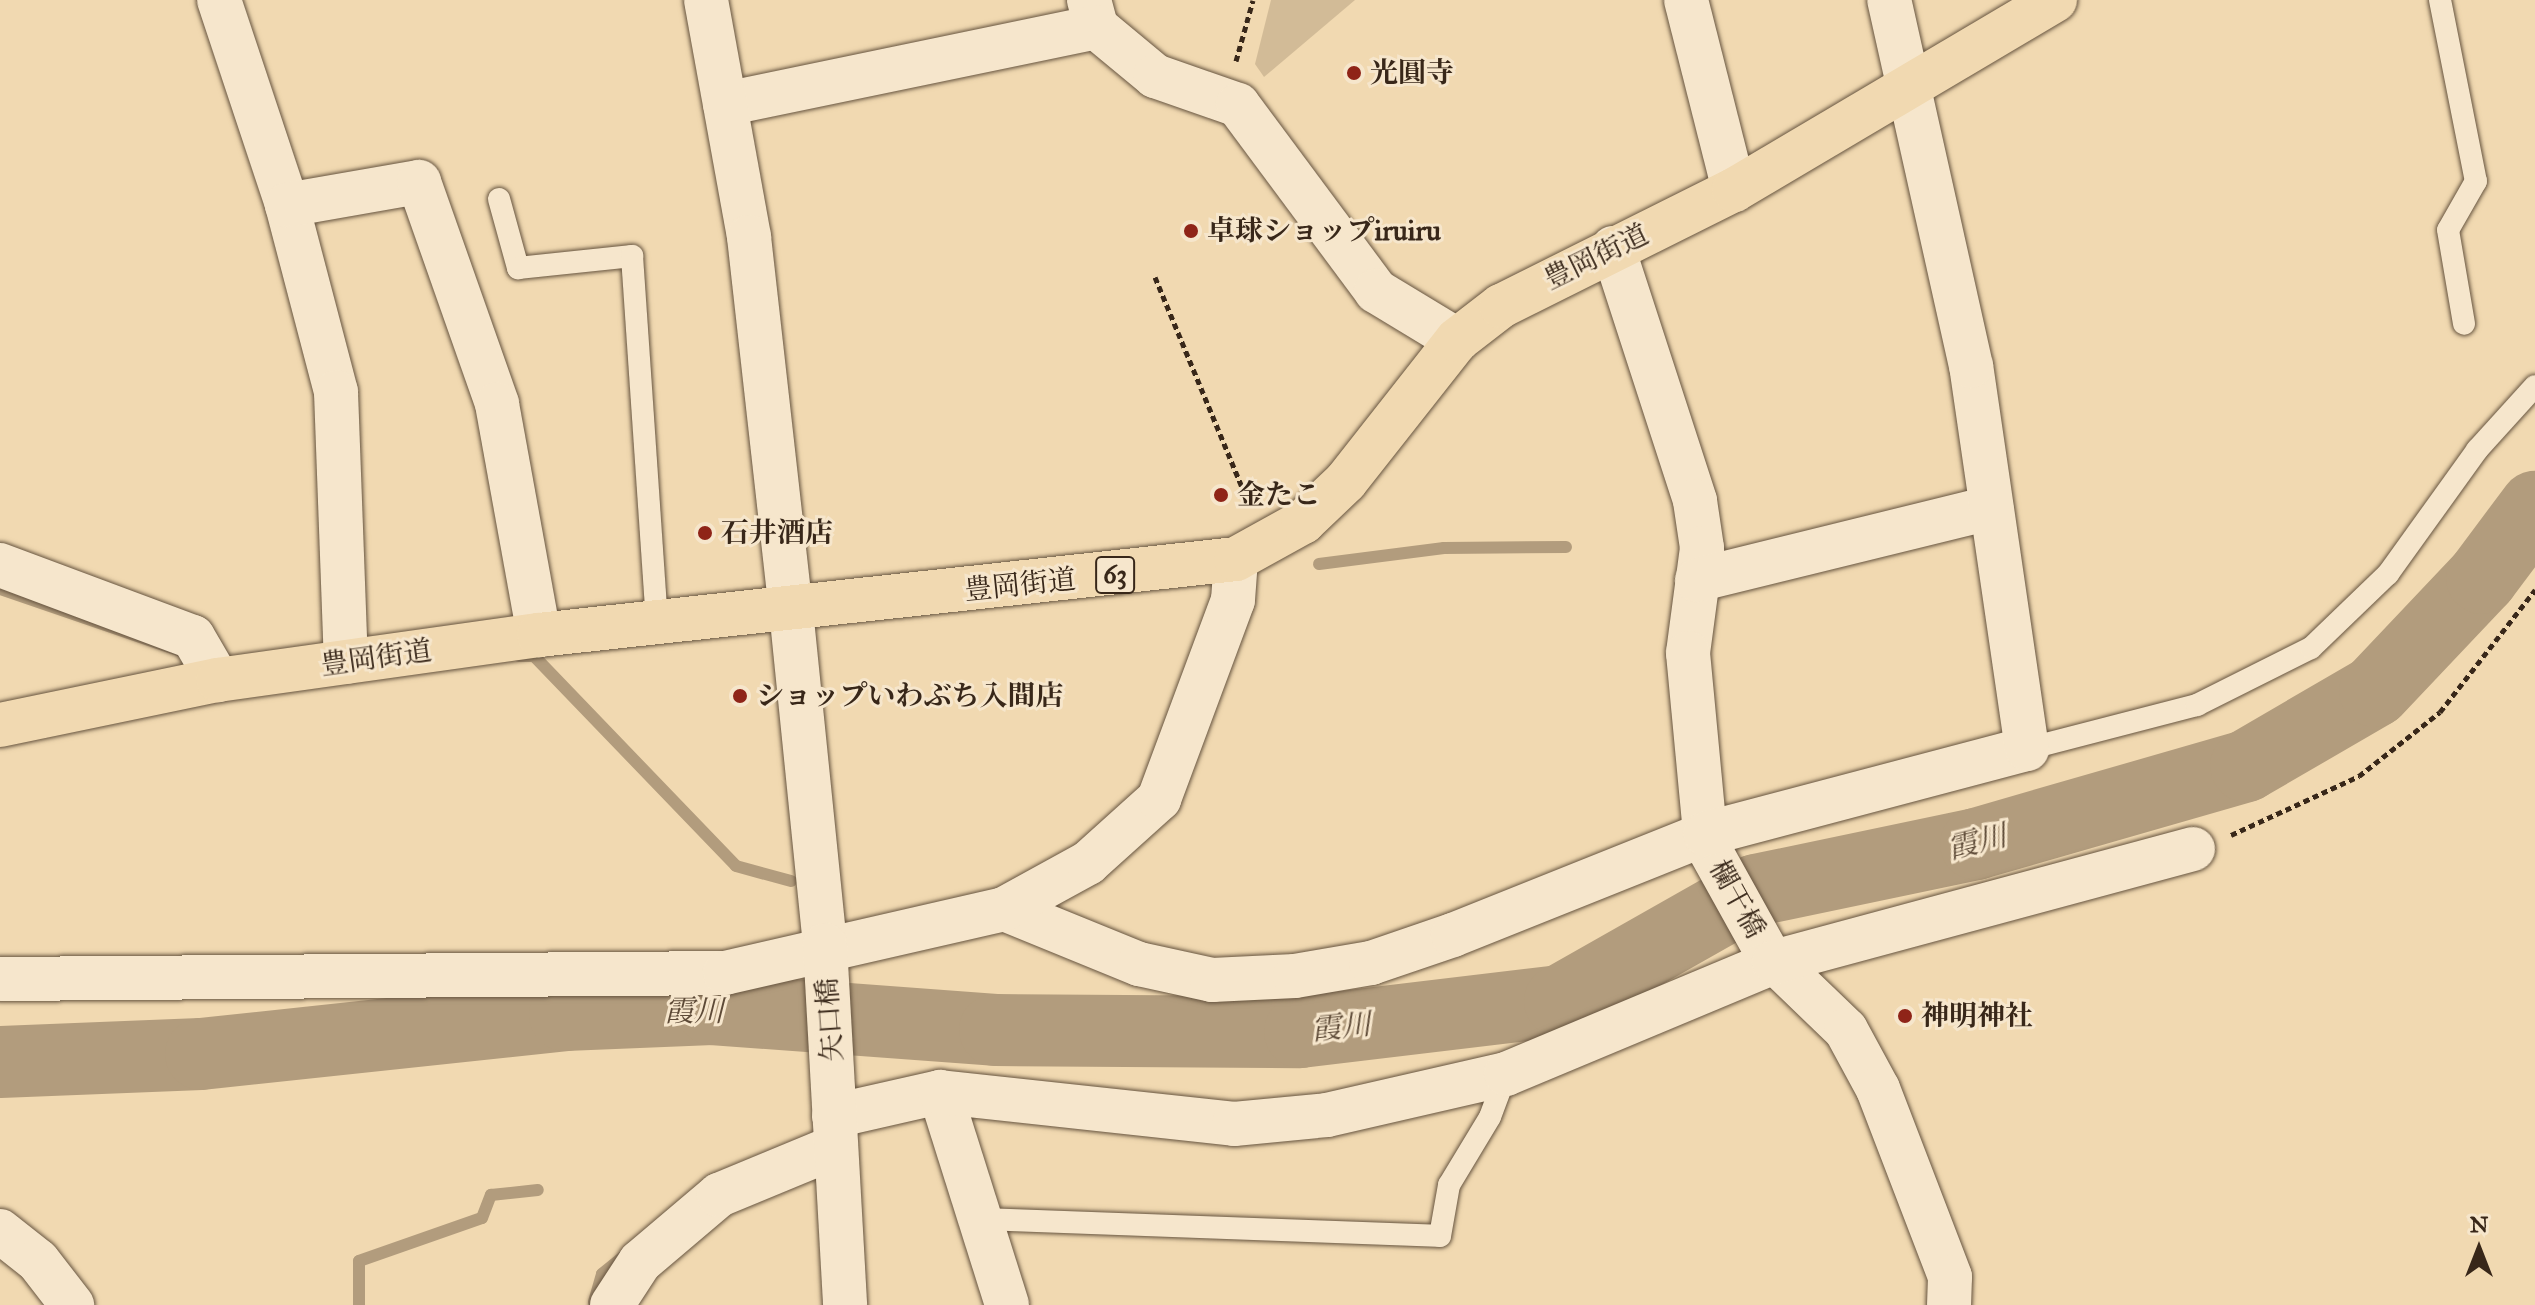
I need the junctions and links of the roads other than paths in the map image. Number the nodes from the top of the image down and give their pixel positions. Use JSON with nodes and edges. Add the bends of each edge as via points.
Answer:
{"nodes":[{"id":1,"x":219,"y":0,"type":"edge"},
{"id":2,"x":706,"y":0,"type":"edge"},
{"id":3,"x":1686,"y":0,"type":"edge"},
{"id":4,"x":1889,"y":0,"type":"edge"},
{"id":5,"x":2055,"y":0,"type":"edge"},
{"id":6,"x":2440,"y":0,"type":"edge"},
{"id":7,"x":1093,"y":13,"type":"edge"},
{"id":8,"x":1910,"y":92,"type":"junction"},
{"id":9,"x":725,"y":104,"type":"junction"},
{"id":10,"x":1734,"y":190,"type":"junction"},
{"id":11,"x":499,"y":199,"type":"dead end"},
{"id":12,"x":287,"y":205,"type":"junction"},
{"id":13,"x":1613,"y":248,"type":"junction"},
{"id":14,"x":2464,"y":324,"type":"dead end"},
{"id":15,"x":1457,"y":340,"type":"junction"},
{"id":16,"x":2535,"y":386,"type":"edge"},
{"id":17,"x":1991,"y":508,"type":"junction"},
{"id":18,"x":1251,"y":552,"type":"junction"},
{"id":19,"x":0,"y":565,"type":"edge"},
{"id":20,"x":1697,"y":580,"type":"junction"},
{"id":21,"x":791,"y":610,"type":"junction"},
{"id":22,"x":657,"y":625,"type":"junction"},
{"id":23,"x":539,"y":635,"type":"junction"},
{"id":24,"x":346,"y":662,"type":"junction"},
{"id":25,"x":218,"y":680,"type":"junction"},
{"id":26,"x":0,"y":725,"type":"edge"},
{"id":27,"x":2027,"y":749,"type":"junction"},
{"id":28,"x":1706,"y":838,"type":"junction"},
{"id":29,"x":2193,"y":849,"type":"road end"},
{"id":30,"x":1004,"y":909,"type":"junction"},
{"id":31,"x":826,"y":954,"type":"junction"},
{"id":32,"x":1771,"y":958,"type":"junction"},
{"id":33,"x":0,"y":979,"type":"edge"},
{"id":34,"x":1506,"y":1074,"type":"junction"},
{"id":35,"x":940,"y":1092,"type":"junction"},
{"id":36,"x":834,"y":1113,"type":"junction"},
{"id":37,"x":980,"y":1219,"type":"junction"},
{"id":38,"x":1,"y":1235,"type":"edge"},
{"id":39,"x":1957,"y":1301,"type":"edge"},
{"id":40,"x":72,"y":1305,"type":"edge"},
{"id":41,"x":612,"y":1305,"type":"edge"},
{"id":42,"x":845,"y":1305,"type":"edge"},
{"id":43,"x":1007,"y":1305,"type":"edge"}],
"edges":[{"from":1,"to":12,"type":"street"},
{"from":2,"to":9,"type":"street","name":"矢口橋"},
{"from":3,"to":10,"type":"street"},
{"from":4,"to":8,"type":"street"},
{"from":5,"to":8,"type":"main road","name":"豊岡街道"},
{"from":6,"to":14,"type":"lane","via":[[2476,181],[2448,230]]},
{"from":7,"to":9,"type":"street"},
{"from":7,"to":15,"type":"street","via":[[1155,76],[1238,105],[1376,291]]},
{"from":8,"to":10,"type":"main road","name":"豊岡街道"},
{"from":8,"to":17,"type":"street","via":[[1971,366]]},
{"from":9,"to":21,"type":"street","name":"矢口橋","via":[[749,237]]},
{"from":10,"to":13,"type":"main road","name":"豊岡街道"},
{"from":11,"to":22,"type":"lane","via":[[518,268],[632,256]]},
{"from":12,"to":23,"type":"street","via":[[419,182],[497,404]]},
{"from":12,"to":24,"type":"street","via":[[336,392]]},
{"from":13,"to":15,"type":"main road","name":"豊岡街道","via":[[1501,306]]},
{"from":13,"to":20,"type":"street","via":[[1695,501]]},
{"from":15,"to":18,"type":"main road","name":"豊岡街道","via":[[1346,481]]},
{"from":16,"to":27,"type":"lane","via":[[2477,450],[2388,574],[2311,648],[2197,705]]},
{"from":17,"to":20,"type":"street"},
{"from":17,"to":27,"type":"street"},
{"from":18,"to":21,"type":"main road","name":"豊岡街道","number":"63"},
{"from":18,"to":30,"type":"street","via":[[1159,799],[1088,863]]},
{"from":19,"to":25,"type":"street","via":[[193,637]]},
{"from":20,"to":28,"type":"street","via":[[1688,653]]},
{"from":21,"to":22,"type":"main road","name":"豊岡街道","number":"63"},
{"from":21,"to":31,"type":"street","name":"矢口橋"},
{"from":22,"to":23,"type":"main road","name":"豊岡街道","number":"63"},
{"from":23,"to":24,"type":"main road","name":"豊岡街道","number":"63"},
{"from":24,"to":25,"type":"main road","name":"豊岡街道","number":"63"},
{"from":25,"to":26,"type":"main road","name":"豊岡街道","number":"63"},
{"from":27,"to":28,"type":"street"},
{"from":28,"to":30,"type":"street","via":[[1371,963],[1295,976],[1212,980],[1139,964]]},
{"from":28,"to":32,"type":"street","name":"欄干橋"},
{"from":29,"to":32,"type":"street"},
{"from":30,"to":31,"type":"street"},
{"from":31,"to":33,"type":"street","via":[[725,973]]},
{"from":31,"to":36,"type":"street","name":"矢口橋"},
{"from":32,"to":34,"type":"street"},
{"from":32,"to":39,"type":"street","name":"欄干橋","via":[[1846,1030],[1878,1089]]},
{"from":34,"to":35,"type":"street","via":[[1327,1115],[1234,1124]]},
{"from":34,"to":37,"type":"lane","via":[[1449,1185],[1440,1236]]},
{"from":35,"to":36,"type":"street"},
{"from":35,"to":37,"type":"street"},
{"from":36,"to":41,"type":"street","via":[[719,1195],[640,1262]]},
{"from":36,"to":42,"type":"street","name":"矢口橋"},
{"from":37,"to":43,"type":"street"},
{"from":38,"to":40,"type":"street","via":[[38,1261]]}]}
